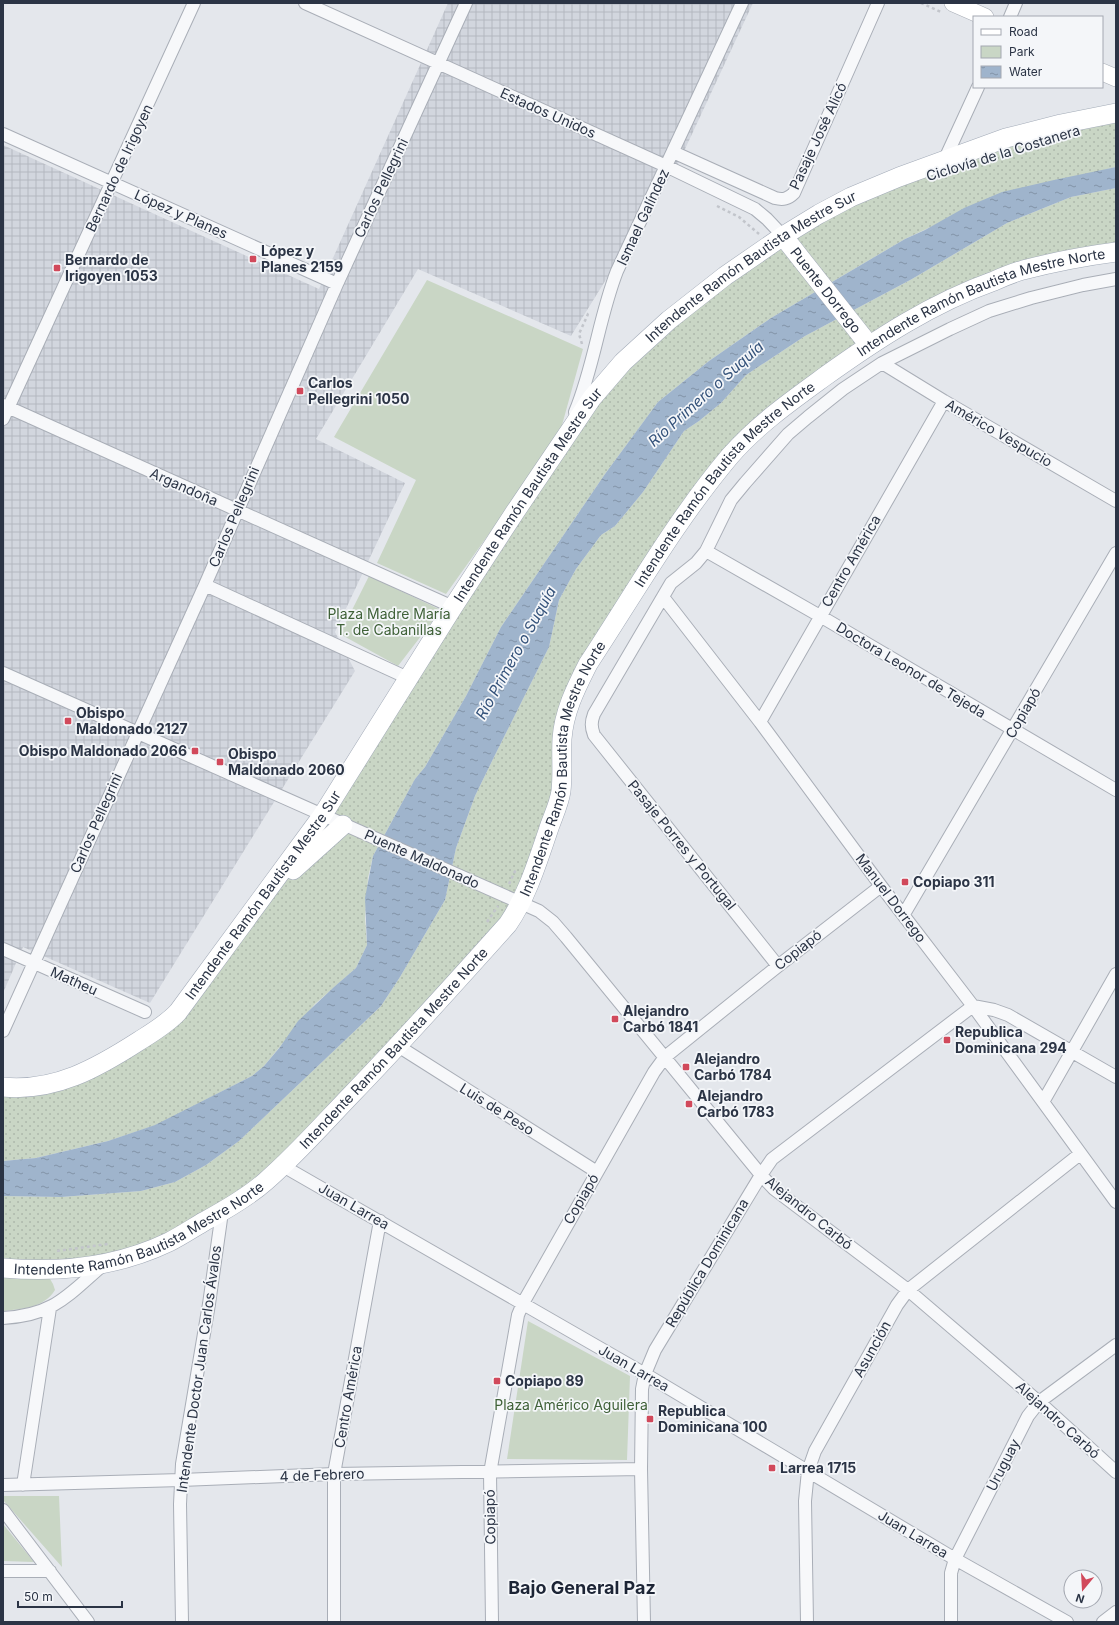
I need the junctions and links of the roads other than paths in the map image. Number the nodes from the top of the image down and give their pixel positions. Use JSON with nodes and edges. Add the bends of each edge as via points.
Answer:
{"nodes":[{"id":1,"x":194,"y":3,"type":"edge"},
{"id":2,"x":305,"y":3,"type":"edge"},
{"id":3,"x":466,"y":3,"type":"edge"},
{"id":4,"x":742,"y":3,"type":"edge"},
{"id":5,"x":878,"y":3,"type":"edge"},
{"id":6,"x":953,"y":3,"type":"edge"},
{"id":7,"x":1016,"y":3,"type":"edge"},
{"id":8,"x":982,"y":16,"type":"edge"},
{"id":9,"x":1010,"y":16,"type":"edge"},
{"id":10,"x":1103,"y":60,"type":"edge"},
{"id":11,"x":439,"y":64,"type":"junction"},
{"id":12,"x":1116,"y":66,"type":"edge"},
{"id":13,"x":1103,"y":72,"type":"edge"},
{"id":14,"x":1116,"y":78,"type":"edge"},
{"id":15,"x":978,"y":88,"type":"edge"},
{"id":16,"x":1116,"y":113,"type":"edge"},
{"id":17,"x":3,"y":134,"type":"edge"},
{"id":18,"x":673,"y":152,"type":"junction"},
{"id":19,"x":944,"y":161,"type":"junction"},
{"id":20,"x":666,"y":166,"type":"junction"},
{"id":21,"x":113,"y":183,"type":"junction"},
{"id":22,"x":782,"y":243,"type":"junction"},
{"id":23,"x":1116,"y":252,"type":"edge"},
{"id":24,"x":1116,"y":279,"type":"edge"},
{"id":25,"x":337,"y":284,"type":"junction"},
{"id":26,"x":869,"y":345,"type":"junction"},
{"id":27,"x":882,"y":363,"type":"junction"},
{"id":28,"x":944,"y":401,"type":"junction"},
{"id":29,"x":6,"y":407,"type":"edge"},
{"id":30,"x":3,"y":419,"type":"edge"},
{"id":31,"x":564,"y":438,"type":"junction"},
{"id":32,"x":1116,"y":501,"type":"edge"},
{"id":33,"x":237,"y":510,"type":"junction"},
{"id":34,"x":706,"y":551,"type":"junction"},
{"id":35,"x":1116,"y":553,"type":"edge"},
{"id":36,"x":205,"y":585,"type":"junction"},
{"id":37,"x":663,"y":597,"type":"junction"},
{"id":38,"x":453,"y":607,"type":"junction"},
{"id":39,"x":820,"y":616,"type":"junction"},
{"id":40,"x":3,"y":673,"type":"edge"},
{"id":41,"x":408,"y":678,"type":"junction"},
{"id":42,"x":760,"y":722,"type":"junction"},
{"id":43,"x":1013,"y":730,"type":"junction"},
{"id":44,"x":137,"y":733,"type":"junction"},
{"id":45,"x":1116,"y":790,"type":"edge"},
{"id":46,"x":322,"y":816,"type":"junction"},
{"id":47,"x":352,"y":828,"type":"junction"},
{"id":48,"x":881,"y":886,"type":"junction"},
{"id":49,"x":267,"y":893,"type":"junction"},
{"id":50,"x":521,"y":902,"type":"junction"},
{"id":51,"x":904,"y":914,"type":"junction"},
{"id":52,"x":3,"y":949,"type":"edge"},
{"id":53,"x":33,"y":962,"type":"junction"},
{"id":54,"x":778,"y":966,"type":"junction"},
{"id":55,"x":1116,"y":974,"type":"edge"},
{"id":56,"x":973,"y":1006,"type":"junction"},
{"id":57,"x":145,"y":1012,"type":"dead end"},
{"id":58,"x":3,"y":1031,"type":"edge"},
{"id":59,"x":398,"y":1046,"type":"junction"},
{"id":60,"x":1072,"y":1052,"type":"junction"},
{"id":61,"x":665,"y":1057,"type":"junction"},
{"id":62,"x":1116,"y":1077,"type":"edge"},
{"id":63,"x":3,"y":1087,"type":"edge"},
{"id":64,"x":1043,"y":1102,"type":"junction"},
{"id":65,"x":1080,"y":1154,"type":"junction"},
{"id":66,"x":283,"y":1166,"type":"junction"},
{"id":67,"x":597,"y":1172,"type":"junction"},
{"id":68,"x":761,"y":1175,"type":"junction"},
{"id":69,"x":1116,"y":1202,"type":"edge"},
{"id":70,"x":222,"y":1212,"type":"junction"},
{"id":71,"x":380,"y":1221,"type":"junction"},
{"id":72,"x":104,"y":1264,"type":"junction"},
{"id":73,"x":3,"y":1268,"type":"edge"},
{"id":74,"x":908,"y":1290,"type":"junction"},
{"id":75,"x":522,"y":1303,"type":"junction"},
{"id":76,"x":50,"y":1308,"type":"junction"},
{"id":77,"x":3,"y":1318,"type":"edge"},
{"id":78,"x":1116,"y":1345,"type":"edge"},
{"id":79,"x":645,"y":1374,"type":"junction"},
{"id":80,"x":1039,"y":1402,"type":"junction"},
{"id":81,"x":641,"y":1469,"type":"junction"},
{"id":82,"x":808,"y":1471,"type":"junction"},
{"id":83,"x":1116,"y":1472,"type":"edge"},
{"id":84,"x":490,"y":1473,"type":"junction"},
{"id":85,"x":334,"y":1474,"type":"junction"},
{"id":86,"x":181,"y":1480,"type":"junction"},
{"id":87,"x":23,"y":1484,"type":"junction"},
{"id":88,"x":3,"y":1485,"type":"edge"},
{"id":89,"x":3,"y":1510,"type":"edge"},
{"id":90,"x":955,"y":1559,"type":"junction"},
{"id":91,"x":3,"y":1571,"type":"edge"},
{"id":92,"x":50,"y":1571,"type":"junction"},
{"id":93,"x":1116,"y":1612,"type":"edge"},
{"id":94,"x":88,"y":1622,"type":"edge"},
{"id":95,"x":182,"y":1622,"type":"edge"},
{"id":96,"x":334,"y":1622,"type":"edge"},
{"id":97,"x":492,"y":1622,"type":"edge"},
{"id":98,"x":644,"y":1622,"type":"edge"},
{"id":99,"x":807,"y":1622,"type":"edge"},
{"id":100,"x":951,"y":1622,"type":"edge"},
{"id":101,"x":1067,"y":1622,"type":"edge"},
{"id":102,"x":1103,"y":1622,"type":"edge"}],
"edges":[{"from":1,"to":21,"type":"street","name":"Bernardo de Irigoyen"},
{"from":2,"to":11,"type":"street","name":"Estados Unidos"},
{"from":3,"to":11,"type":"street","name":"Carlos Pellegrini"},
{"from":4,"to":18,"type":"street","name":"Ismael Galíndez"},
{"from":5,"to":18,"type":"street","name":"Pasaje José Alicó","via":[[790,197],[775,198]]},
{"from":6,"to":8,"type":"main road"},
{"from":7,"to":9,"type":"street"},
{"from":10,"to":12,"type":"main road"},
{"from":11,"to":20,"type":"street","name":"Estados Unidos"},
{"from":11,"to":25,"type":"street","name":"Carlos Pellegrini"},
{"from":13,"to":14,"type":"main road"},
{"from":15,"to":19,"type":"street"},
{"from":16,"to":19,"type":"main road","name":"Intendente Ramón Bautista Mestre Sur","via":[[1006,138]]},
{"from":17,"to":21,"type":"street","name":"López y Planes"},
{"from":18,"to":20,"type":"street","name":"Ismael Galíndez"},
{"from":19,"to":22,"type":"main road","name":"Intendente Ramón Bautista Mestre Sur","via":[[851,197],[819,214]]},
{"from":20,"to":22,"type":"street","name":"Estados Unidos","via":[[755,209],[768,218]]},
{"from":20,"to":31,"type":"street","name":"Ismael Galíndez","via":[[612,284],[580,401]]},
{"from":21,"to":25,"type":"street","name":"López y Planes"},
{"from":21,"to":29,"type":"street","name":"Bernardo de Irigoyen"},
{"from":22,"to":26,"type":"main road","name":"Puente Dorrego"},
{"from":22,"to":31,"type":"main road","name":"Intendente Ramón Bautista Mestre Sur","via":[[725,276],[643,343],[605,382]]},
{"from":23,"to":26,"type":"main road","name":"Intendente Ramón Bautista Mestre Norte","via":[[1022,270],[979,286],[943,302]]},
{"from":24,"to":27,"type":"street","via":[[1031,298],[989,311]]},
{"from":25,"to":33,"type":"street","name":"Carlos Pellegrini"},
{"from":26,"to":50,"type":"main road","name":"Intendente Ramón Bautista Mestre Norte","via":[[767,420],[731,455],[685,515],[588,664],[570,701],[566,717],[562,738],[562,783],[557,805]]},
{"from":27,"to":28,"type":"street","name":"Américo Vespucio"},
{"from":27,"to":34,"type":"street","via":[[843,389],[788,434],[731,500]]},
{"from":28,"to":32,"type":"street","name":"Américo Vespucio"},
{"from":28,"to":39,"type":"street","name":"Centro América"},
{"from":29,"to":30,"type":"street","name":"Bernardo de Irigoyen"},
{"from":29,"to":33,"type":"street","name":"Argandoña"},
{"from":31,"to":38,"type":"main road","name":"Intendente Ramón Bautista Mestre Sur"},
{"from":33,"to":36,"type":"street","name":"Carlos Pellegrini"},
{"from":33,"to":38,"type":"street","name":"Argandoña"},
{"from":34,"to":37,"type":"street","via":[[696,563],[671,583]]},
{"from":34,"to":39,"type":"street","name":"Doctora Leonor de Tejeda"},
{"from":35,"to":43,"type":"street","name":"Copiapó"},
{"from":36,"to":41,"type":"street"},
{"from":36,"to":44,"type":"street","name":"Carlos Pellegrini"},
{"from":37,"to":42,"type":"street","name":"Manuel Dorrego"},
{"from":37,"to":54,"type":"street","name":"Pasaje Porres y Portugal","via":[[594,714],[591,728]]},
{"from":38,"to":41,"type":"main road","name":"Intendente Ramón Bautista Mestre Sur"},
{"from":39,"to":42,"type":"street","name":"Centro América"},
{"from":39,"to":43,"type":"street","name":"Doctora Leonor de Tejeda"},
{"from":40,"to":44,"type":"street","name":"Puente Maldonado"},
{"from":41,"to":46,"type":"main road","name":"Intendente Ramón Bautista Mestre Sur"},
{"from":42,"to":48,"type":"street","name":"Manuel Dorrego"},
{"from":43,"to":45,"type":"street","name":"Doctora Leonor de Tejeda"},
{"from":43,"to":51,"type":"street","name":"Copiapó"},
{"from":44,"to":46,"type":"street","name":"Puente Maldonado"},
{"from":44,"to":53,"type":"street","name":"Carlos Pellegrini"},
{"from":46,"to":47,"type":"street","name":"Puente Maldonado"},
{"from":46,"to":49,"type":"main road","name":"Intendente Ramón Bautista Mestre Sur"},
{"from":47,"to":49,"type":"main road"},
{"from":47,"to":50,"type":"street","name":"Puente Maldonado"},
{"from":48,"to":51,"type":"street","name":"Manuel Dorrego"},
{"from":48,"to":54,"type":"street","name":"Copiapó"},
{"from":49,"to":63,"type":"main road","name":"Intendente Ramón Bautista Mestre Sur","via":[[169,1021],[115,1056],[69,1079],[35,1087]]},
{"from":50,"to":59,"type":"main road","name":"Intendente Ramón Bautista Mestre Norte","via":[[508,924]]},
{"from":50,"to":61,"type":"street","name":"Alejandro Carbó","via":[[553,922]]},
{"from":51,"to":56,"type":"street","name":"Manuel Dorrego"},
{"from":52,"to":53,"type":"street","name":"Matheu"},
{"from":53,"to":57,"type":"street","name":"Matheu"},
{"from":53,"to":58,"type":"street","name":"Carlos Pellegrini"},
{"from":54,"to":61,"type":"street","name":"Copiapó"},
{"from":55,"to":60,"type":"street"},
{"from":56,"to":60,"type":"street","via":[[1008,1015]]},
{"from":56,"to":64,"type":"street","name":"Manuel Dorrego"},
{"from":56,"to":68,"type":"street","name":"República Dominicana","via":[[772,1159]]},
{"from":59,"to":66,"type":"main road","name":"Intendente Ramón Bautista Mestre Norte"},
{"from":59,"to":67,"type":"street","name":"Luis de Peso"},
{"from":60,"to":62,"type":"street"},
{"from":60,"to":64,"type":"street"},
{"from":61,"to":67,"type":"street","name":"Copiapó"},
{"from":61,"to":68,"type":"street","name":"Alejandro Carbó"},
{"from":64,"to":65,"type":"street","name":"Manuel Dorrego"},
{"from":65,"to":69,"type":"street","name":"Manuel Dorrego"},
{"from":65,"to":74,"type":"street","name":"Asunción"},
{"from":66,"to":70,"type":"main road","name":"Intendente Ramón Bautista Mestre Norte","via":[[252,1192]]},
{"from":66,"to":71,"type":"street","name":"Juan Larrea"},
{"from":67,"to":75,"type":"street","name":"Copiapó"},
{"from":68,"to":74,"type":"street","name":"Alejandro Carbó","via":[[774,1189]]},
{"from":68,"to":79,"type":"street","name":"República Dominicana","via":[[655,1350]]},
{"from":70,"to":72,"type":"main road","name":"Intendente Ramón Bautista Mestre Norte","via":[[169,1242],[131,1257]]},
{"from":70,"to":86,"type":"street","name":"Intendente Doctor Juan Carlos Ávalos"},
{"from":71,"to":75,"type":"street","name":"Juan Larrea"},
{"from":71,"to":85,"type":"street","name":"Centro América"},
{"from":72,"to":73,"type":"main road","name":"Intendente Ramón Bautista Mestre Norte","via":[[66,1269]]},
{"from":72,"to":76,"type":"street"},
{"from":74,"to":80,"type":"street","name":"Alejandro Carbó"},
{"from":74,"to":82,"type":"street","name":"Asunción","via":[[815,1451]]},
{"from":75,"to":79,"type":"street","name":"Juan Larrea"},
{"from":75,"to":84,"type":"street","name":"Copiapó"},
{"from":76,"to":77,"type":"street","via":[[34,1314]]},
{"from":76,"to":87,"type":"street"},
{"from":78,"to":80,"type":"street","name":"Uruguay"},
{"from":79,"to":81,"type":"street","name":"República Dominicana","via":[[642,1389]]},
{"from":79,"to":82,"type":"street","name":"Juan Larrea"},
{"from":80,"to":83,"type":"street","name":"Alejandro Carbó"},
{"from":80,"to":90,"type":"street","name":"Uruguay","via":[[1028,1416]]},
{"from":81,"to":84,"type":"street","name":"4 de Febrero"},
{"from":81,"to":98,"type":"street","name":"República Dominicana"},
{"from":82,"to":90,"type":"street","name":"Juan Larrea"},
{"from":82,"to":99,"type":"street","name":"Asunción","via":[[805,1500]]},
{"from":84,"to":85,"type":"street","name":"4 de Febrero"},
{"from":84,"to":97,"type":"street","name":"Copiapó"},
{"from":85,"to":86,"type":"street","name":"4 de Febrero"},
{"from":85,"to":96,"type":"street","name":"Centro América"},
{"from":86,"to":87,"type":"street","name":"4 de Febrero"},
{"from":86,"to":95,"type":"street","name":"Intendente Doctor Juan Carlos Ávalos"},
{"from":87,"to":88,"type":"street","name":"4 de Febrero"},
{"from":89,"to":92,"type":"street"},
{"from":90,"to":100,"type":"street","name":"Uruguay","via":[[951,1573]]},
{"from":90,"to":101,"type":"street","name":"Juan Larrea"},
{"from":91,"to":92,"type":"street"},
{"from":92,"to":94,"type":"street"},
{"from":93,"to":102,"type":"street"}]}
